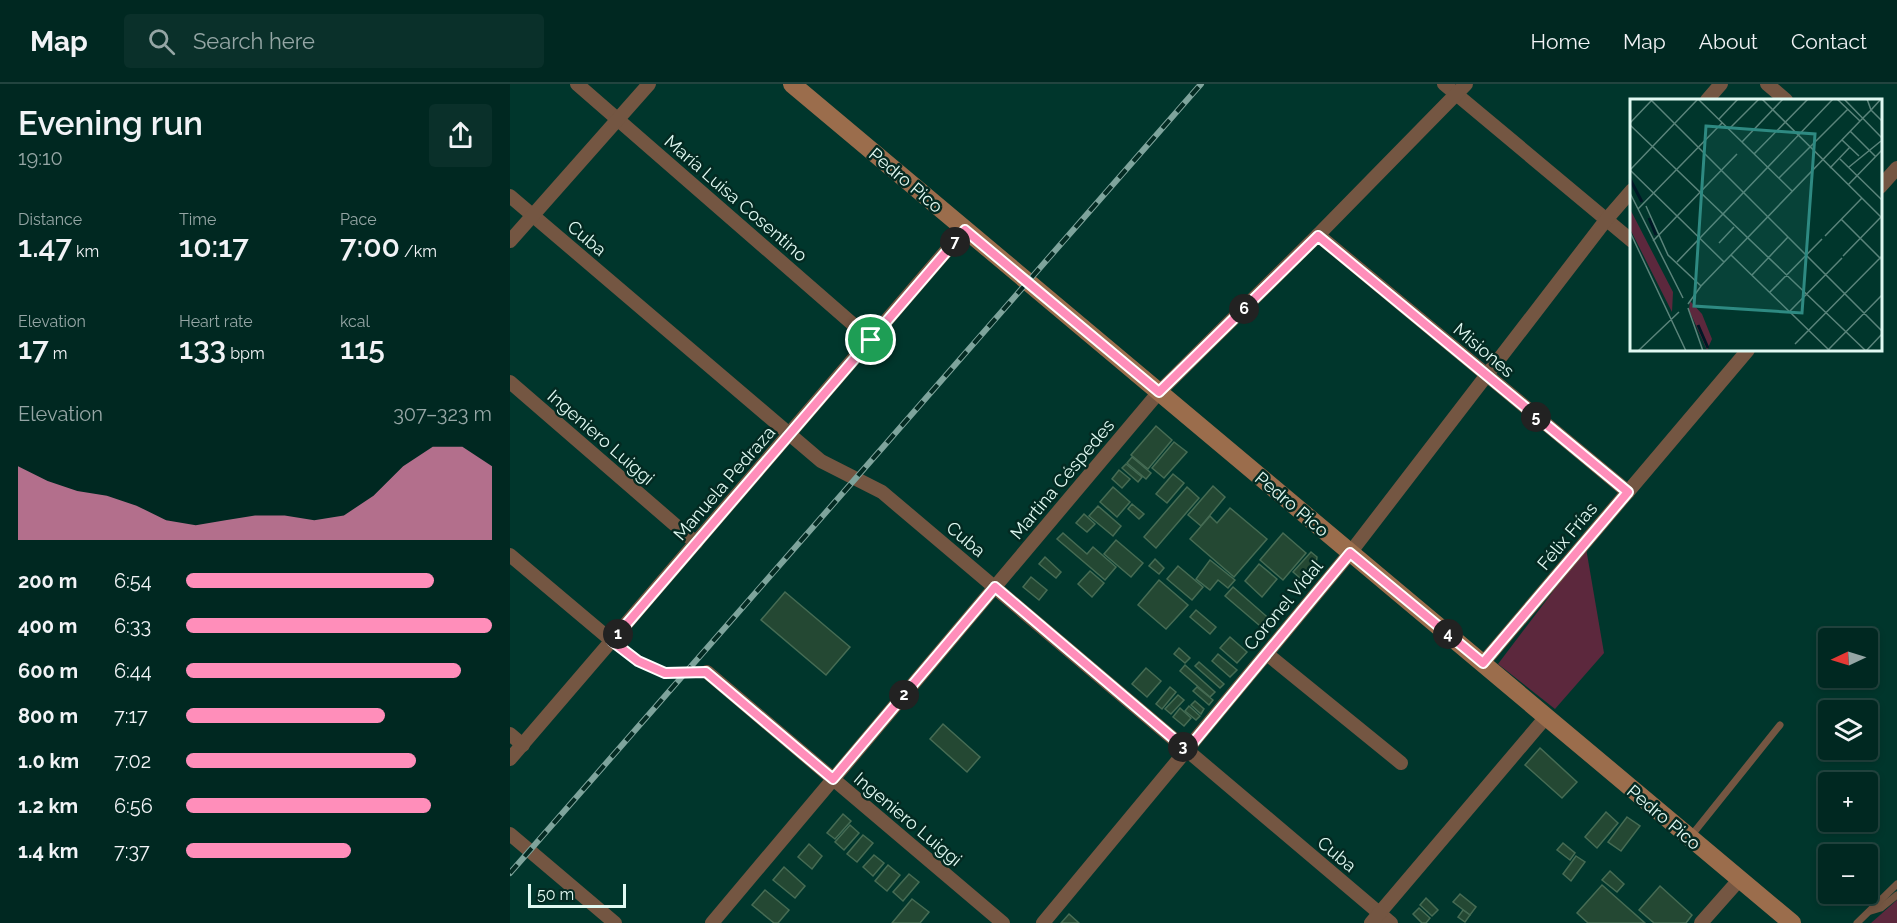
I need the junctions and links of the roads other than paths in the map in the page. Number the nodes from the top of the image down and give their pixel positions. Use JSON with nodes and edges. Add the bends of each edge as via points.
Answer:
{"nodes":[{"id":1,"x":577,"y":84,"type":"edge"},
{"id":2,"x":649,"y":84,"type":"edge"},
{"id":3,"x":792,"y":84,"type":"edge"},
{"id":4,"x":1444,"y":84,"type":"edge"},
{"id":5,"x":1721,"y":84,"type":"edge"},
{"id":6,"x":1767,"y":84,"type":"edge"},
{"id":7,"x":1462,"y":89,"type":"edge"},
{"id":8,"x":1708,"y":99,"type":"edge"},
{"id":9,"x":1785,"y":99,"type":"edge"},
{"id":10,"x":618,"y":119,"type":"junction"},
{"id":11,"x":1897,"y":168,"type":"edge"},
{"id":12,"x":1882,"y":184,"type":"edge"},
{"id":13,"x":1630,"y":192,"type":"edge"},
{"id":14,"x":510,"y":196,"type":"edge"},
{"id":15,"x":533,"y":215,"type":"junction"},
{"id":16,"x":1606,"y":220,"type":"junction"},
{"id":17,"x":965,"y":230,"type":"junction"},
{"id":18,"x":1318,"y":236,"type":"junction"},
{"id":19,"x":1630,"y":239,"type":"edge"},
{"id":20,"x":510,"y":241,"type":"edge"},
{"id":21,"x":871,"y":340,"type":"junction"},
{"id":22,"x":1747,"y":351,"type":"edge"},
{"id":23,"x":1486,"y":375,"type":"junction"},
{"id":24,"x":510,"y":382,"type":"edge"},
{"id":25,"x":1159,"y":392,"type":"junction"},
{"id":26,"x":790,"y":434,"type":"junction"},
{"id":27,"x":1628,"y":492,"type":"junction"},
{"id":28,"x":696,"y":543,"type":"junction"},
{"id":29,"x":1350,"y":553,"type":"junction"},
{"id":30,"x":510,"y":555,"type":"edge"},
{"id":31,"x":995,"y":587,"type":"junction"},
{"id":32,"x":612,"y":641,"type":"junction"},
{"id":33,"x":1267,"y":654,"type":"junction"},
{"id":34,"x":1483,"y":663,"type":"junction"},
{"id":35,"x":706,"y":672,"type":"joint"},
{"id":36,"x":1546,"y":717,"type":"junction"},
{"id":37,"x":1780,"y":725,"type":"dead end"},
{"id":38,"x":510,"y":734,"type":"edge"},
{"id":39,"x":523,"y":745,"type":"junction"},
{"id":40,"x":1187,"y":750,"type":"junction"},
{"id":41,"x":510,"y":759,"type":"edge"},
{"id":42,"x":1401,"y":763,"type":"dead end"},
{"id":43,"x":833,"y":779,"type":"junction"},
{"id":44,"x":510,"y":834,"type":"edge"},
{"id":45,"x":1689,"y":838,"type":"junction"},
{"id":46,"x":1739,"y":880,"type":"junction"},
{"id":47,"x":1897,"y":884,"type":"edge"},
{"id":48,"x":1897,"y":895,"type":"edge"},
{"id":49,"x":1871,"y":911,"type":"junction"},
{"id":50,"x":1375,"y":918,"type":"edge"},
{"id":51,"x":615,"y":923,"type":"edge"},
{"id":52,"x":712,"y":923,"type":"edge"},
{"id":53,"x":1003,"y":923,"type":"edge"},
{"id":54,"x":1043,"y":923,"type":"edge"},
{"id":55,"x":1391,"y":923,"type":"edge"},
{"id":56,"x":1701,"y":923,"type":"edge"},
{"id":57,"x":1792,"y":923,"type":"edge"},
{"id":58,"x":1857,"y":923,"type":"edge"}],
"edges":[{"from":1,"to":10,"type":"street","name":"María Luisa Cosentino"},
{"from":2,"to":10,"type":"street"},
{"from":3,"to":17,"type":"street","name":"Pedro Pico"},
{"from":4,"to":7,"type":"street"},
{"from":5,"to":8,"type":"street"},
{"from":6,"to":9,"type":"street"},
{"from":7,"to":16,"type":"street"},
{"from":7,"to":18,"type":"street","name":"Martina Céspedes"},
{"from":10,"to":15,"type":"street"},
{"from":10,"to":21,"type":"street","name":"María Luisa Cosentino"},
{"from":11,"to":12,"type":"street"},
{"from":13,"to":16,"type":"street","name":"Coronel Vidal"},
{"from":14,"to":15,"type":"street","name":"Cuba"},
{"from":15,"to":20,"type":"street"},
{"from":15,"to":26,"type":"street","name":"Cuba"},
{"from":16,"to":19,"type":"street"},
{"from":16,"to":23,"type":"street","name":"Coronel Vidal"},
{"from":17,"to":21,"type":"street","name":"Manuela Pedraza"},
{"from":17,"to":25,"type":"street","name":"Pedro Pico"},
{"from":18,"to":23,"type":"street","name":"Misiones"},
{"from":18,"to":25,"type":"street","name":"Martina Céspedes"},
{"from":21,"to":26,"type":"street","name":"Manuela Pedraza"},
{"from":22,"to":27,"type":"street","name":"Félix Frías"},
{"from":23,"to":27,"type":"street","name":"Misiones"},
{"from":23,"to":29,"type":"street","name":"Coronel Vidal"},
{"from":24,"to":28,"type":"street","name":"Ingeniero Luiggi"},
{"from":25,"to":29,"type":"street","name":"Pedro Pico"},
{"from":25,"to":31,"type":"street","name":"Martina Céspedes"},
{"from":26,"to":28,"type":"street","name":"Manuela Pedraza"},
{"from":26,"to":31,"type":"street","name":"Cuba","via":[[821,461],[882,492]]},
{"from":27,"to":34,"type":"street","name":"Félix Frías"},
{"from":28,"to":32,"type":"street","name":"Manuela Pedraza"},
{"from":29,"to":33,"type":"street","name":"Coronel Vidal"},
{"from":29,"to":34,"type":"street","name":"Pedro Pico"},
{"from":30,"to":32,"type":"street"},
{"from":31,"to":40,"type":"street","name":"Cuba"},
{"from":31,"to":43,"type":"street","name":"Martina Céspedes"},
{"from":32,"to":35,"type":"lane","via":[[638,661],[665,673]]},
{"from":32,"to":39,"type":"street","name":"Manuela Pedraza"},
{"from":33,"to":40,"type":"street","name":"Coronel Vidal"},
{"from":33,"to":42,"type":"street"},
{"from":34,"to":36,"type":"street","name":"Pedro Pico"},
{"from":35,"to":43,"type":"street","name":"Ingeniero Luiggi"},
{"from":36,"to":45,"type":"street","name":"Pedro Pico"},
{"from":36,"to":50,"type":"street"},
{"from":37,"to":45,"type":"lane"},
{"from":38,"to":39,"type":"street"},
{"from":39,"to":41,"type":"street","name":"Manuela Pedraza"},
{"from":40,"to":50,"type":"street","name":"Cuba"},
{"from":40,"to":54,"type":"street","name":"Coronel Vidal"},
{"from":43,"to":52,"type":"street","name":"Martina Céspedes"},
{"from":43,"to":53,"type":"street","name":"Ingeniero Luiggi"},
{"from":44,"to":51,"type":"street"},
{"from":45,"to":46,"type":"street","name":"Pedro Pico"},
{"from":46,"to":56,"type":"street"},
{"from":46,"to":57,"type":"street","name":"Pedro Pico"},
{"from":47,"to":49,"type":"lane"},
{"from":48,"to":49,"type":"lane"},
{"from":49,"to":58,"type":"lane"},
{"from":50,"to":55,"type":"street","name":"Cuba"}]}
